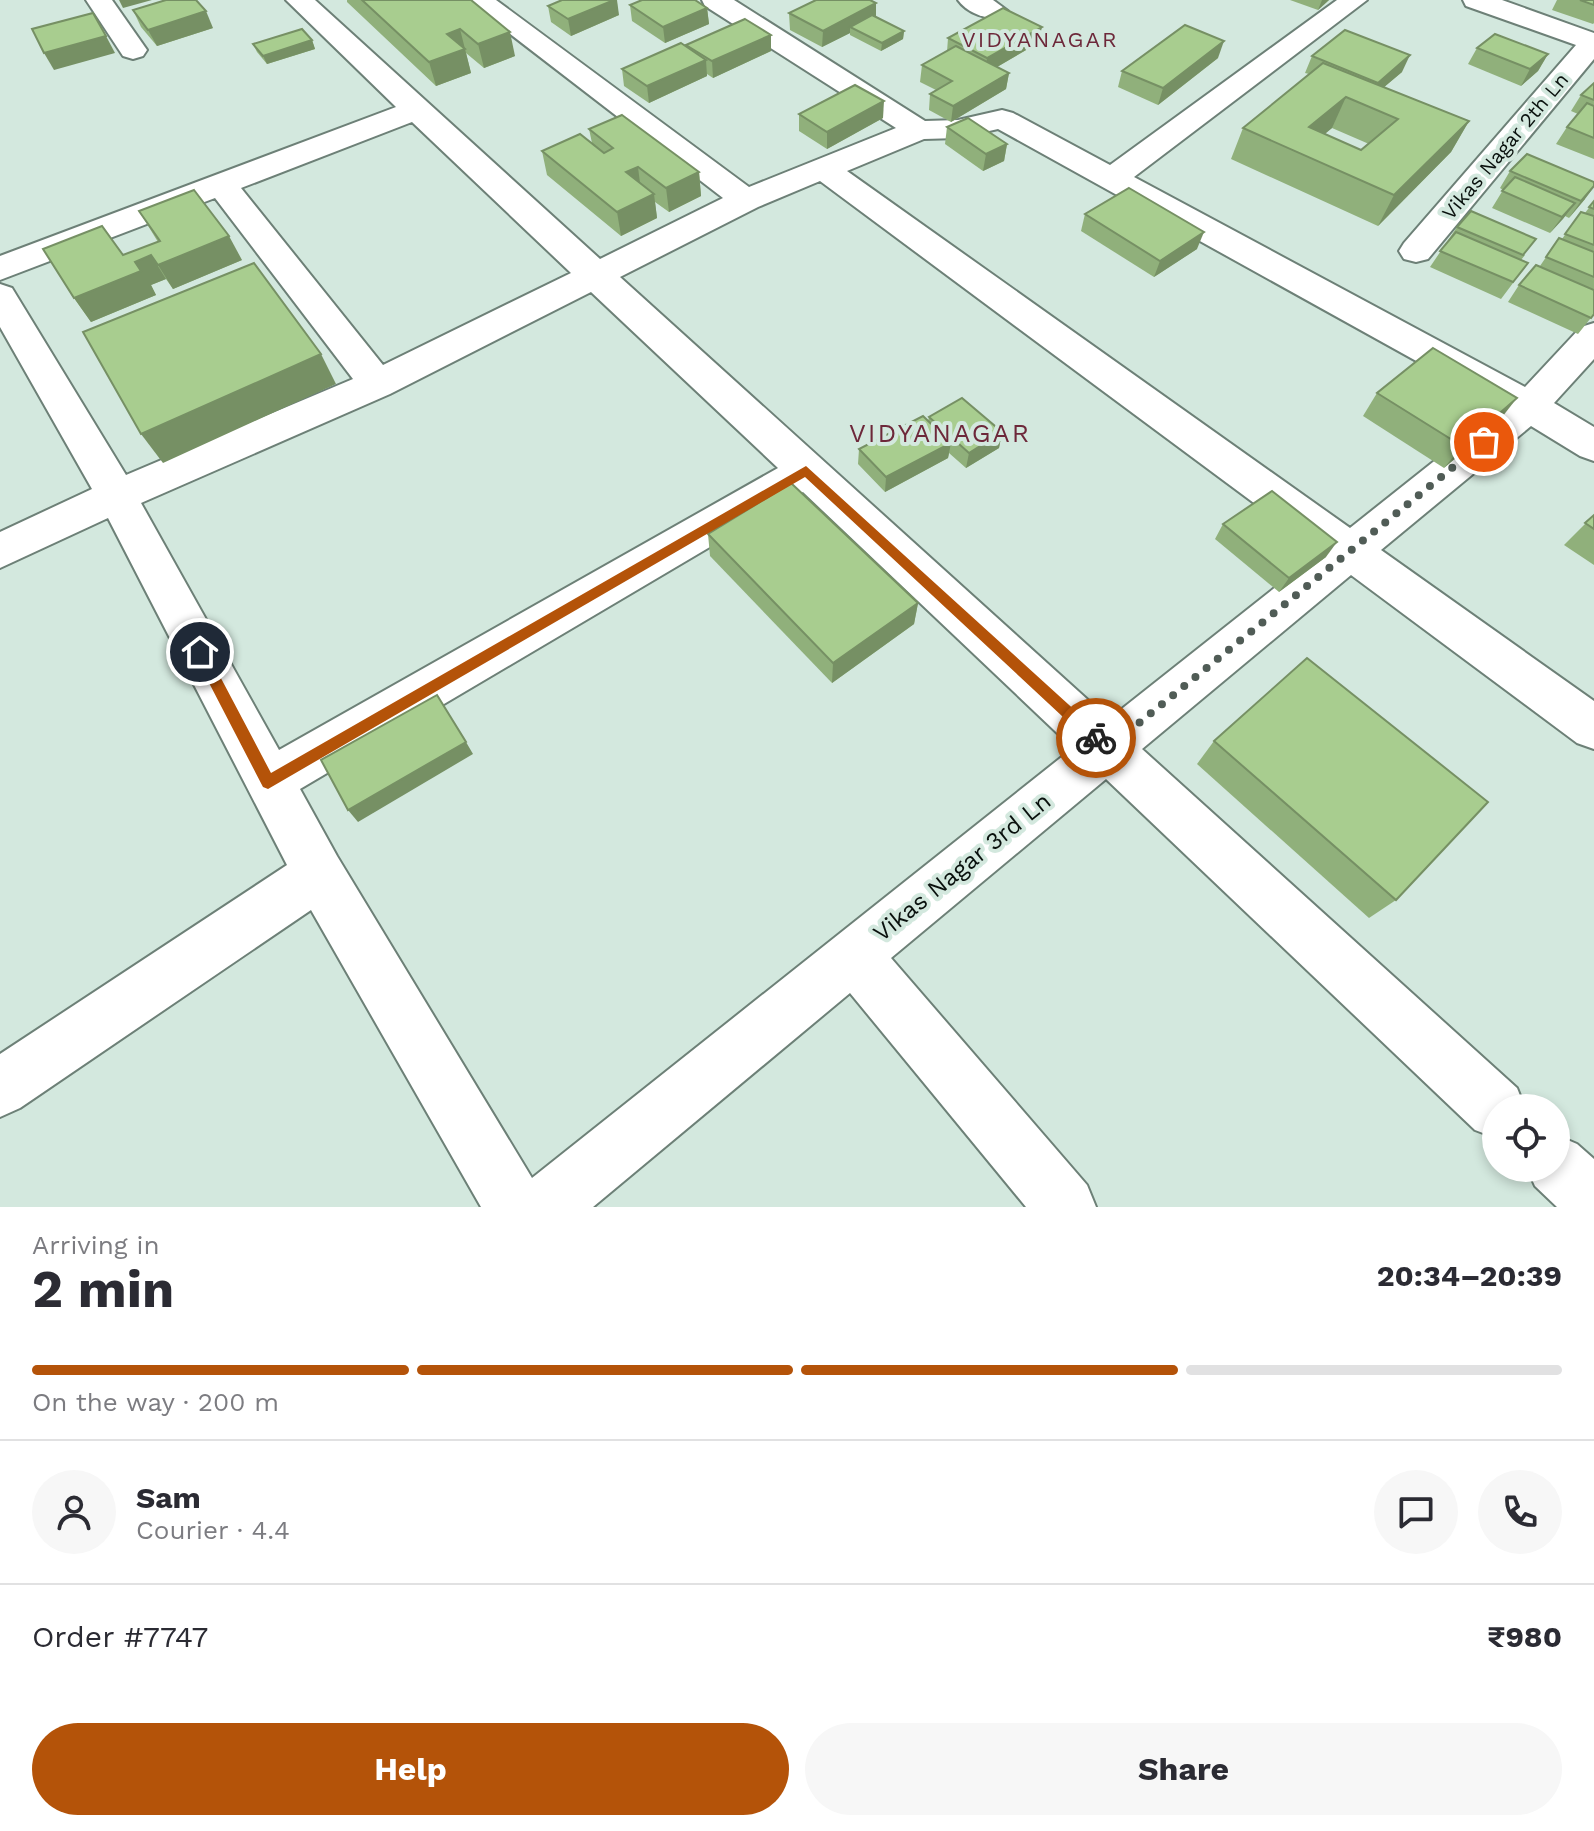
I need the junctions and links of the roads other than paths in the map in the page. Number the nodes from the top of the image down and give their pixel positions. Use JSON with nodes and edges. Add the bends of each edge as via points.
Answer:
{"nodes":[{"id":1,"x":99,"y":0,"type":"edge"},
{"id":2,"x":299,"y":0,"type":"edge"},
{"id":3,"x":479,"y":0,"type":"edge"},
{"id":4,"x":715,"y":0,"type":"edge"},
{"id":5,"x":1354,"y":0,"type":"edge"},
{"id":6,"x":1476,"y":0,"type":"edge"},
{"id":7,"x":1594,"y":42,"type":"edge"},
{"id":8,"x":133,"y":50,"type":"dead end"},
{"id":9,"x":415,"y":110,"type":"junction"},
{"id":10,"x":919,"y":130,"type":"junction"},
{"id":11,"x":824,"y":169,"type":"junction"},
{"id":12,"x":1111,"y":179,"type":"junction"},
{"id":13,"x":221,"y":184,"type":"junction"},
{"id":14,"x":746,"y":200,"type":"junction"},
{"id":15,"x":1416,"y":251,"type":"dead end"},
{"id":16,"x":0,"y":269,"type":"edge"},
{"id":17,"x":598,"y":275,"type":"junction"},
{"id":18,"x":0,"y":296,"type":"edge"},
{"id":19,"x":1594,"y":336,"type":"edge"},
{"id":20,"x":377,"y":384,"type":"junction"},
{"id":21,"x":1529,"y":406,"type":"junction"},
{"id":22,"x":1594,"y":446,"type":"edge"},
{"id":23,"x":806,"y":471,"type":"junction"},
{"id":24,"x":117,"y":496,"type":"junction"},
{"id":25,"x":0,"y":551,"type":"edge"},
{"id":26,"x":1349,"y":552,"type":"junction"},
{"id":27,"x":1594,"y":728,"type":"edge"},
{"id":28,"x":1107,"y":749,"type":"junction"},
{"id":29,"x":268,"y":782,"type":"junction"},
{"id":30,"x":319,"y":874,"type":"junction"},
{"id":31,"x":853,"y":955,"type":"junction"},
{"id":32,"x":0,"y":1088,"type":"edge"},
{"id":33,"x":1482,"y":1096,"type":"edge"},
{"id":34,"x":1570,"y":1178,"type":"edge"},
{"id":35,"x":1594,"y":1200,"type":"edge"},
{"id":36,"x":515,"y":1207,"type":"edge"},
{"id":37,"x":545,"y":1207,"type":"edge"},
{"id":38,"x":1065,"y":1207,"type":"edge"}],
"edges":[{"from":1,"to":8,"type":"street"},
{"from":2,"to":9,"type":"street"},
{"from":3,"to":14,"type":"street"},
{"from":4,"to":10,"type":"street"},
{"from":5,"to":12,"type":"street"},
{"from":6,"to":7,"type":"street"},
{"from":7,"to":15,"type":"street","name":"Vikas Nagar 2th Ln"},
{"from":9,"to":13,"type":"street"},
{"from":9,"to":17,"type":"street"},
{"from":10,"to":11,"type":"street"},
{"from":10,"to":12,"type":"street","via":[[958,129],[1002,119]]},
{"from":11,"to":14,"type":"street"},
{"from":11,"to":26,"type":"street"},
{"from":12,"to":21,"type":"street"},
{"from":13,"to":16,"type":"street"},
{"from":13,"to":20,"type":"street"},
{"from":14,"to":17,"type":"street"},
{"from":17,"to":20,"type":"street"},
{"from":17,"to":23,"type":"street"},
{"from":18,"to":24,"type":"street"},
{"from":19,"to":21,"type":"street","name":"Vikas Nagar 3rd Ln"},
{"from":20,"to":24,"type":"street"},
{"from":21,"to":22,"type":"street"},
{"from":21,"to":26,"type":"street","name":"Vikas Nagar 3rd Ln"},
{"from":23,"to":28,"type":"street"},
{"from":23,"to":29,"type":"street"},
{"from":24,"to":25,"type":"street"},
{"from":24,"to":29,"type":"street"},
{"from":26,"to":27,"type":"street"},
{"from":26,"to":28,"type":"street","name":"Vikas Nagar 3rd Ln"},
{"from":28,"to":31,"type":"street","name":"Vikas Nagar 3rd Ln"},
{"from":28,"to":33,"type":"street"},
{"from":29,"to":30,"type":"street"},
{"from":30,"to":32,"type":"street"},
{"from":30,"to":36,"type":"street"},
{"from":31,"to":37,"type":"street","name":"Vikas Nagar 3rd Ln"},
{"from":31,"to":38,"type":"street"},
{"from":34,"to":35,"type":"street"}]}
